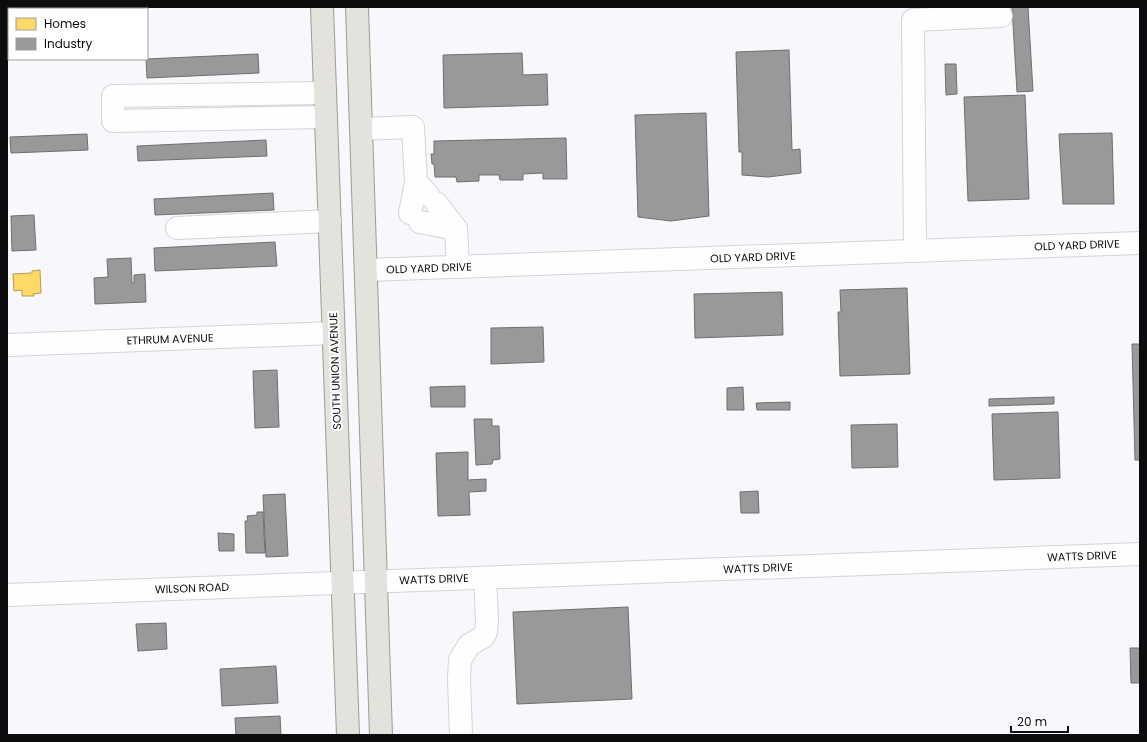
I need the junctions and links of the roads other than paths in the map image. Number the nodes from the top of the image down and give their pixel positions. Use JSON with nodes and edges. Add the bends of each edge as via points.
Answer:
{"nodes":[{"id":1,"x":322,"y":7,"type":"edge"},
{"id":2,"x":357,"y":7,"type":"edge"},
{"id":3,"x":1001,"y":16,"type":"dead end"},
{"id":4,"x":325,"y":93,"type":"junction"},
{"id":5,"x":326,"y":117,"type":"junction"},
{"id":6,"x":361,"y":129,"type":"junction"},
{"id":7,"x":427,"y":194,"type":"junction"},
{"id":8,"x":330,"y":221,"type":"junction"},
{"id":9,"x":177,"y":228,"type":"dead end"},
{"id":10,"x":456,"y":229,"type":"junction"},
{"id":11,"x":1140,"y":243,"type":"edge"},
{"id":12,"x":915,"y":251,"type":"junction"},
{"id":13,"x":458,"y":267,"type":"junction"},
{"id":14,"x":366,"y":270,"type":"junction"},
{"id":15,"x":333,"y":333,"type":"junction"},
{"id":16,"x":7,"y":345,"type":"edge"},
{"id":17,"x":1140,"y":554,"type":"edge"},
{"id":18,"x":485,"y":578,"type":"junction"},
{"id":19,"x":376,"y":582,"type":"junction"},
{"id":20,"x":342,"y":583,"type":"junction"},
{"id":21,"x":7,"y":595,"type":"edge"},
{"id":22,"x":348,"y":735,"type":"edge"},
{"id":23,"x":382,"y":735,"type":"edge"},
{"id":24,"x":461,"y":735,"type":"edge"}],
"edges":[{"from":1,"to":4,"type":"main road","name":"SOUTH UNION AVENUE"},
{"from":2,"to":6,"type":"main road"},
{"from":3,"to":12,"type":"street","via":[[912,20]]},
{"from":4,"to":5,"type":"main road","name":"SOUTH UNION AVENUE"},
{"from":4,"to":5,"type":"street","via":[[113,96],[113,121]]},
{"from":5,"to":8,"type":"main road","name":"SOUTH UNION AVENUE"},
{"from":6,"to":7,"type":"street","via":[[413,127]]},
{"from":6,"to":14,"type":"main road"},
{"from":7,"to":10,"type":"street"},
{"from":7,"to":10,"type":"street","via":[[415,217]]},
{"from":8,"to":9,"type":"street"},
{"from":8,"to":15,"type":"main road","name":"SOUTH UNION AVENUE"},
{"from":10,"to":13,"type":"street"},
{"from":11,"to":12,"type":"street","name":"OLD YARD DRIVE"},
{"from":12,"to":13,"type":"street","name":"OLD YARD DRIVE"},
{"from":13,"to":14,"type":"street","name":"OLD YARD DRIVE"},
{"from":14,"to":19,"type":"main road"},
{"from":15,"to":16,"type":"street","name":"ETHRUM AVENUE"},
{"from":15,"to":20,"type":"main road","name":"SOUTH UNION AVENUE"},
{"from":17,"to":18,"type":"street","name":"WATTS DRIVE"},
{"from":18,"to":19,"type":"street","name":"WATTS DRIVE"},
{"from":18,"to":24,"type":"street","via":[[486,632],[469,646],[460,660]]},
{"from":19,"to":20,"type":"street","name":"WILSON ROAD"},
{"from":19,"to":23,"type":"main road"},
{"from":20,"to":21,"type":"street","name":"WILSON ROAD"},
{"from":20,"to":22,"type":"main road","name":"SOUTH UNION AVENUE"}]}
